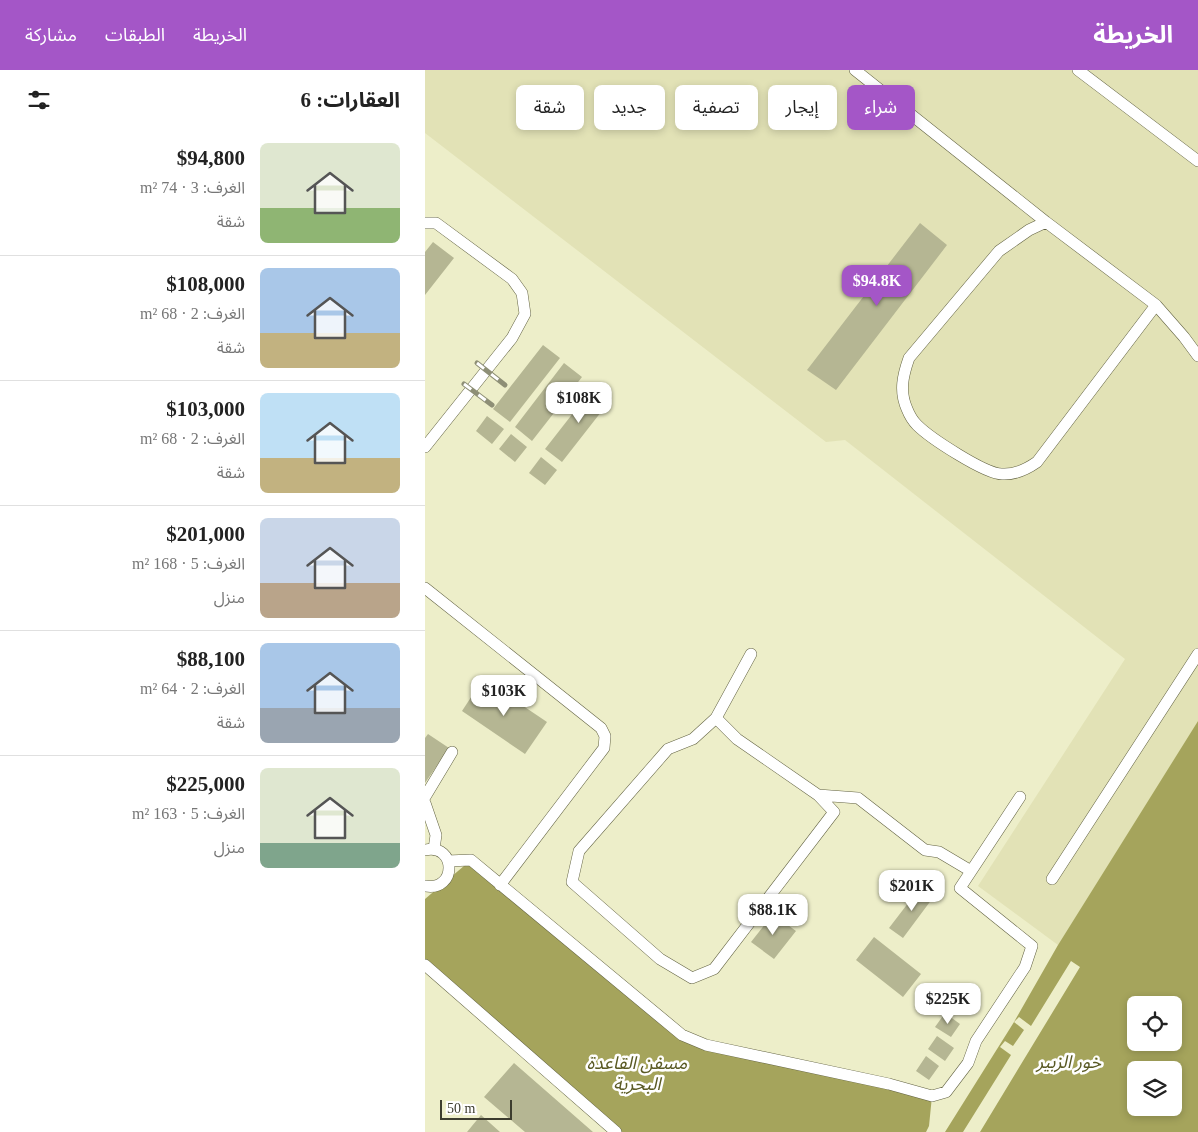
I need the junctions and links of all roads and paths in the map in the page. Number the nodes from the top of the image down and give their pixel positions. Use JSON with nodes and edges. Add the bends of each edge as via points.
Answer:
{"nodes":[{"id":1,"x":855,"y":70,"type":"edge"},
{"id":2,"x":1078,"y":70,"type":"edge"},
{"id":3,"x":1198,"y":161,"type":"edge"},
{"id":4,"x":1046,"y":222,"type":"junction"},
{"id":5,"x":425,"y":223,"type":"edge"},
{"id":6,"x":1156,"y":305,"type":"junction"},
{"id":7,"x":1198,"y":356,"type":"edge"},
{"id":8,"x":425,"y":447,"type":"edge"},
{"id":9,"x":425,"y":588,"type":"edge"},
{"id":10,"x":751,"y":654,"type":"dead end"},
{"id":11,"x":1198,"y":654,"type":"edge"},
{"id":12,"x":716,"y":718,"type":"junction"},
{"id":13,"x":452,"y":752,"type":"dead end"},
{"id":14,"x":818,"y":795,"type":"junction"},
{"id":15,"x":425,"y":797,"type":"edge"},
{"id":16,"x":1020,"y":797,"type":"dead end"},
{"id":17,"x":425,"y":803,"type":"edge"},
{"id":18,"x":430,"y":850,"type":"edge"},
{"id":19,"x":448,"y":861,"type":"junction"},
{"id":20,"x":971,"y":871,"type":"junction"},
{"id":21,"x":1052,"y":879,"type":"dead end"},
{"id":22,"x":500,"y":885,"type":"junction"},
{"id":23,"x":425,"y":886,"type":"edge"},
{"id":24,"x":425,"y":965,"type":"edge"},
{"id":25,"x":616,"y":1132,"type":"edge"}],
"edges":[{"from":1,"to":4,"type":"lane"},
{"from":2,"to":3,"type":"lane"},
{"from":4,"to":6,"type":"lane"},
{"from":4,"to":6,"type":"lane","via":[[1021,234],[999,251],[909,358],[903,375],[902,393],[907,410],[917,425],[931,436],[989,472],[1014,474],[1027,469],[1037,462]]},
{"from":5,"to":8,"type":"lane","via":[[436,223],[512,279],[522,293],[525,314],[512,338]]},
{"from":6,"to":7,"type":"lane"},
{"from":9,"to":22,"type":"lane","via":[[601,728],[605,736],[604,748]]},
{"from":10,"to":12,"type":"lane"},
{"from":11,"to":21,"type":"lane"},
{"from":12,"to":14,"type":"lane","via":[[737,739]]},
{"from":12,"to":14,"type":"lane","via":[[693,739],[667,749],[579,851],[572,882],[660,958],[692,978],[714,969],[834,812]]},
{"from":13,"to":15,"type":"lane"},
{"from":14,"to":20,"type":"lane","via":[[858,798],[925,850],[939,852]]},
{"from":16,"to":20,"type":"lane"},
{"from":17,"to":18,"type":"lane","via":[[435,835]]},
{"from":18,"to":19,"type":"lane","via":[[445,856]]},
{"from":19,"to":22,"type":"lane","via":[[471,860]]},
{"from":19,"to":23,"type":"lane","via":[[446,879],[436,886]]},
{"from":20,"to":22,"type":"lane","via":[[960,888],[1031,946],[1025,967],[976,1041],[968,1064],[946,1092],[932,1096],[706,1045],[682,1034]]},
{"from":24,"to":25,"type":"lane"}]}
